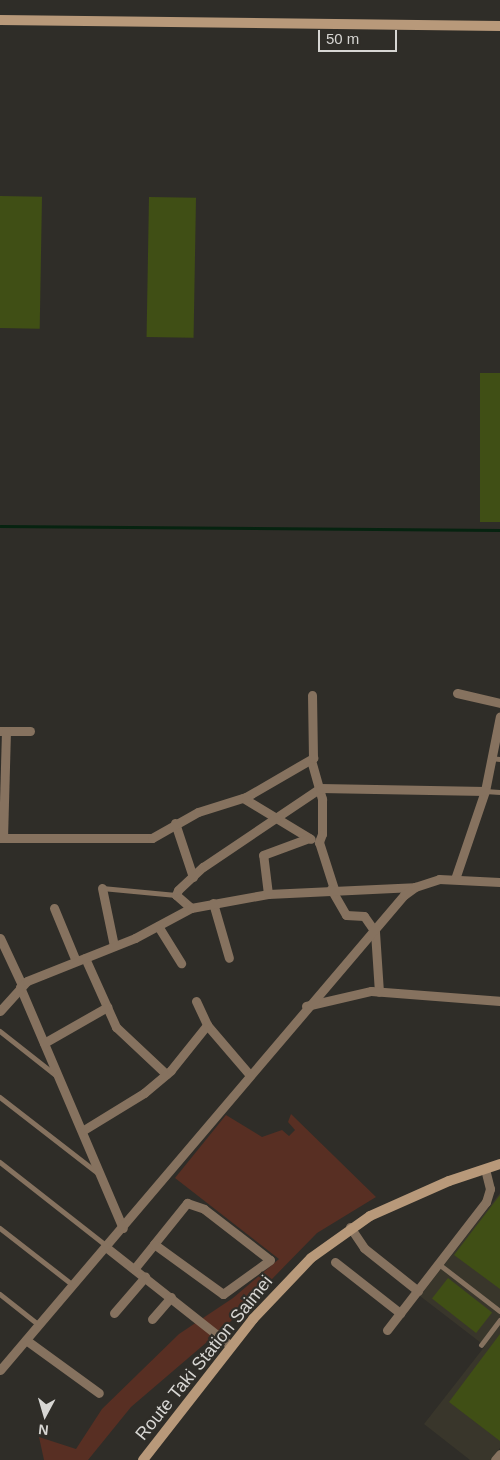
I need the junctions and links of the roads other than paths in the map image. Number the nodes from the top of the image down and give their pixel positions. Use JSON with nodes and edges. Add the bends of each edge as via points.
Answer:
{"nodes":[{"id":1,"x":0,"y":20,"type":"edge"},
{"id":2,"x":500,"y":26,"type":"edge"},
{"id":3,"x":457,"y":693,"type":"dead end"},
{"id":4,"x":312,"y":695,"type":"dead end"},
{"id":5,"x":500,"y":703,"type":"edge"},
{"id":6,"x":500,"y":716,"type":"edge"},
{"id":7,"x":3,"y":731,"type":"edge"},
{"id":8,"x":30,"y":731,"type":"dead end"},
{"id":9,"x":496,"y":759,"type":"edge"},
{"id":10,"x":311,"y":760,"type":"junction"},
{"id":11,"x":320,"y":788,"type":"junction"},
{"id":12,"x":485,"y":791,"type":"junction"},
{"id":13,"x":500,"y":792,"type":"edge"},
{"id":14,"x":243,"y":798,"type":"junction"},
{"id":15,"x":274,"y":819,"type":"junction"},
{"id":16,"x":175,"y":823,"type":"junction"},
{"id":17,"x":2,"y":838,"type":"edge"},
{"id":18,"x":309,"y":838,"type":"junction"},
{"id":19,"x":319,"y":842,"type":"junction"},
{"id":20,"x":192,"y":877,"type":"junction"},
{"id":21,"x":455,"y":879,"type":"junction"},
{"id":22,"x":500,"y":882,"type":"edge"},
{"id":23,"x":415,"y":887,"type":"junction"},
{"id":24,"x":102,"y":888,"type":"joint"},
{"id":25,"x":332,"y":889,"type":"junction"},
{"id":26,"x":268,"y":894,"type":"junction"},
{"id":27,"x":176,"y":895,"type":"junction"},
{"id":28,"x":213,"y":903,"type":"junction"},
{"id":29,"x":54,"y":908,"type":"dead end"},
{"id":30,"x":191,"y":908,"type":"junction"},
{"id":31,"x":158,"y":926,"type":"junction"},
{"id":32,"x":373,"y":928,"type":"junction"},
{"id":33,"x":0,"y":938,"type":"edge"},
{"id":34,"x":114,"y":946,"type":"junction"},
{"id":35,"x":85,"y":958,"type":"junction"},
{"id":36,"x":229,"y":958,"type":"dead end"},
{"id":37,"x":76,"y":961,"type":"junction"},
{"id":38,"x":181,"y":963,"type":"dead end"},
{"id":39,"x":21,"y":986,"type":"junction"},
{"id":40,"x":379,"y":992,"type":"junction"},
{"id":41,"x":196,"y":1001,"type":"dead end"},
{"id":42,"x":500,"y":1001,"type":"edge"},
{"id":43,"x":306,"y":1006,"type":"junction"},
{"id":44,"x":107,"y":1008,"type":"junction"},
{"id":45,"x":0,"y":1011,"type":"edge"},
{"id":46,"x":206,"y":1025,"type":"junction"},
{"id":47,"x":0,"y":1031,"type":"edge"},
{"id":48,"x":44,"y":1043,"type":"junction"},
{"id":49,"x":166,"y":1074,"type":"junction"},
{"id":50,"x":249,"y":1074,"type":"junction"},
{"id":51,"x":59,"y":1078,"type":"junction"},
{"id":52,"x":0,"y":1097,"type":"edge"},
{"id":53,"x":82,"y":1131,"type":"junction"},
{"id":54,"x":0,"y":1162,"type":"edge"},
{"id":55,"x":500,"y":1164,"type":"edge"},
{"id":56,"x":485,"y":1169,"type":"junction"},
{"id":57,"x":101,"y":1176,"type":"junction"},
{"id":58,"x":350,"y":1227,"type":"junction"},
{"id":59,"x":0,"y":1228,"type":"edge"},
{"id":60,"x":123,"y":1228,"type":"junction"},
{"id":61,"x":154,"y":1244,"type":"junction"},
{"id":62,"x":107,"y":1247,"type":"junction"},
{"id":63,"x":335,"y":1262,"type":"dead end"},
{"id":64,"x":439,"y":1264,"type":"junction"},
{"id":65,"x":134,"y":1269,"type":"junction"},
{"id":66,"x":145,"y":1277,"type":"junction"},
{"id":67,"x":73,"y":1285,"type":"junction"},
{"id":68,"x":418,"y":1291,"type":"junction"},
{"id":69,"x":0,"y":1294,"type":"edge"},
{"id":70,"x":171,"y":1297,"type":"junction"},
{"id":71,"x":500,"y":1311,"type":"edge"},
{"id":72,"x":114,"y":1313,"type":"dead end"},
{"id":73,"x":400,"y":1313,"type":"junction"},
{"id":74,"x":152,"y":1319,"type":"dead end"},
{"id":75,"x":500,"y":1320,"type":"edge"},
{"id":76,"x":39,"y":1325,"type":"junction"},
{"id":77,"x":387,"y":1330,"type":"dead end"},
{"id":78,"x":26,"y":1340,"type":"junction"},
{"id":79,"x":481,"y":1345,"type":"dead end"},
{"id":80,"x":231,"y":1346,"type":"junction"},
{"id":81,"x":2,"y":1365,"type":"edge"},
{"id":82,"x":99,"y":1393,"type":"dead end"},
{"id":83,"x":500,"y":1454,"type":"edge"},
{"id":84,"x":143,"y":1460,"type":"edge"},
{"id":85,"x":495,"y":1460,"type":"edge"}],
"edges":[{"from":1,"to":2,"type":"street"},
{"from":3,"to":5,"type":"street"},
{"from":4,"to":10,"type":"street"},
{"from":6,"to":9,"type":"street"},
{"from":7,"to":8,"type":"street"},
{"from":7,"to":17,"type":"street"},
{"from":9,"to":12,"type":"street"},
{"from":10,"to":11,"type":"street"},
{"from":10,"to":14,"type":"street"},
{"from":11,"to":12,"type":"street"},
{"from":11,"to":15,"type":"street"},
{"from":11,"to":19,"type":"street","via":[[322,834]]},
{"from":12,"to":13,"type":"lane"},
{"from":12,"to":21,"type":"street"},
{"from":14,"to":15,"type":"street"},
{"from":14,"to":16,"type":"street"},
{"from":15,"to":18,"type":"street"},
{"from":15,"to":20,"type":"street"},
{"from":16,"to":17,"type":"street","via":[[152,838]]},
{"from":16,"to":20,"type":"street"},
{"from":18,"to":19,"type":"street"},
{"from":18,"to":26,"type":"street","via":[[263,855]]},
{"from":19,"to":25,"type":"street"},
{"from":20,"to":27,"type":"street"},
{"from":21,"to":22,"type":"street"},
{"from":21,"to":23,"type":"street"},
{"from":23,"to":25,"type":"street"},
{"from":23,"to":32,"type":"street"},
{"from":24,"to":27,"type":"lane"},
{"from":24,"to":34,"type":"street"},
{"from":25,"to":26,"type":"street"},
{"from":25,"to":32,"type":"street","via":[[346,915],[364,916]]},
{"from":26,"to":28,"type":"street"},
{"from":27,"to":30,"type":"street"},
{"from":28,"to":30,"type":"street"},
{"from":28,"to":36,"type":"street"},
{"from":29,"to":37,"type":"street"},
{"from":30,"to":31,"type":"street"},
{"from":31,"to":34,"type":"street"},
{"from":31,"to":38,"type":"street"},
{"from":32,"to":40,"type":"street"},
{"from":32,"to":43,"type":"street"},
{"from":33,"to":39,"type":"street"},
{"from":34,"to":35,"type":"street"},
{"from":35,"to":37,"type":"street"},
{"from":35,"to":44,"type":"street"},
{"from":37,"to":39,"type":"street"},
{"from":39,"to":45,"type":"street"},
{"from":39,"to":48,"type":"street"},
{"from":40,"to":42,"type":"street"},
{"from":40,"to":43,"type":"street"},
{"from":41,"to":46,"type":"street"},
{"from":43,"to":50,"type":"street"},
{"from":44,"to":48,"type":"street"},
{"from":44,"to":49,"type":"street","via":[[116,1027]]},
{"from":46,"to":49,"type":"street"},
{"from":46,"to":50,"type":"street"},
{"from":47,"to":51,"type":"lane"},
{"from":48,"to":51,"type":"street"},
{"from":49,"to":53,"type":"street","via":[[144,1093]]},
{"from":50,"to":60,"type":"street"},
{"from":51,"to":53,"type":"street"},
{"from":52,"to":57,"type":"lane"},
{"from":53,"to":57,"type":"street"},
{"from":54,"to":62,"type":"lane"},
{"from":55,"to":56,"type":"street","name":"Route Taki Station Saimei"},
{"from":56,"to":58,"type":"street","name":"Route Taki Station Saimei","via":[[407,1198]]},
{"from":56,"to":64,"type":"street","via":[[490,1190],[486,1202]]},
{"from":57,"to":60,"type":"street"},
{"from":58,"to":68,"type":"street","via":[[364,1248]]},
{"from":58,"to":80,"type":"street","name":"Route Taki Station Saimei","via":[[281,1286]]},
{"from":59,"to":67,"type":"lane"},
{"from":60,"to":62,"type":"street"},
{"from":61,"to":61,"type":"street","via":[[186,1203],[204,1209],[270,1260],[222,1294]]},
{"from":61,"to":65,"type":"street"},
{"from":62,"to":65,"type":"street"},
{"from":62,"to":67,"type":"street"},
{"from":63,"to":73,"type":"street"},
{"from":64,"to":68,"type":"street"},
{"from":64,"to":71,"type":"lane"},
{"from":65,"to":66,"type":"street"},
{"from":66,"to":70,"type":"street"},
{"from":66,"to":72,"type":"street"},
{"from":67,"to":76,"type":"street"},
{"from":68,"to":73,"type":"street"},
{"from":69,"to":76,"type":"lane"},
{"from":70,"to":74,"type":"street"},
{"from":70,"to":80,"type":"street"},
{"from":73,"to":77,"type":"street"},
{"from":75,"to":79,"type":"lane"},
{"from":76,"to":78,"type":"street"},
{"from":78,"to":81,"type":"street"},
{"from":78,"to":82,"type":"street"},
{"from":80,"to":84,"type":"street","name":"Route Taki Station Saimei"},
{"from":83,"to":85,"type":"street"}]}
